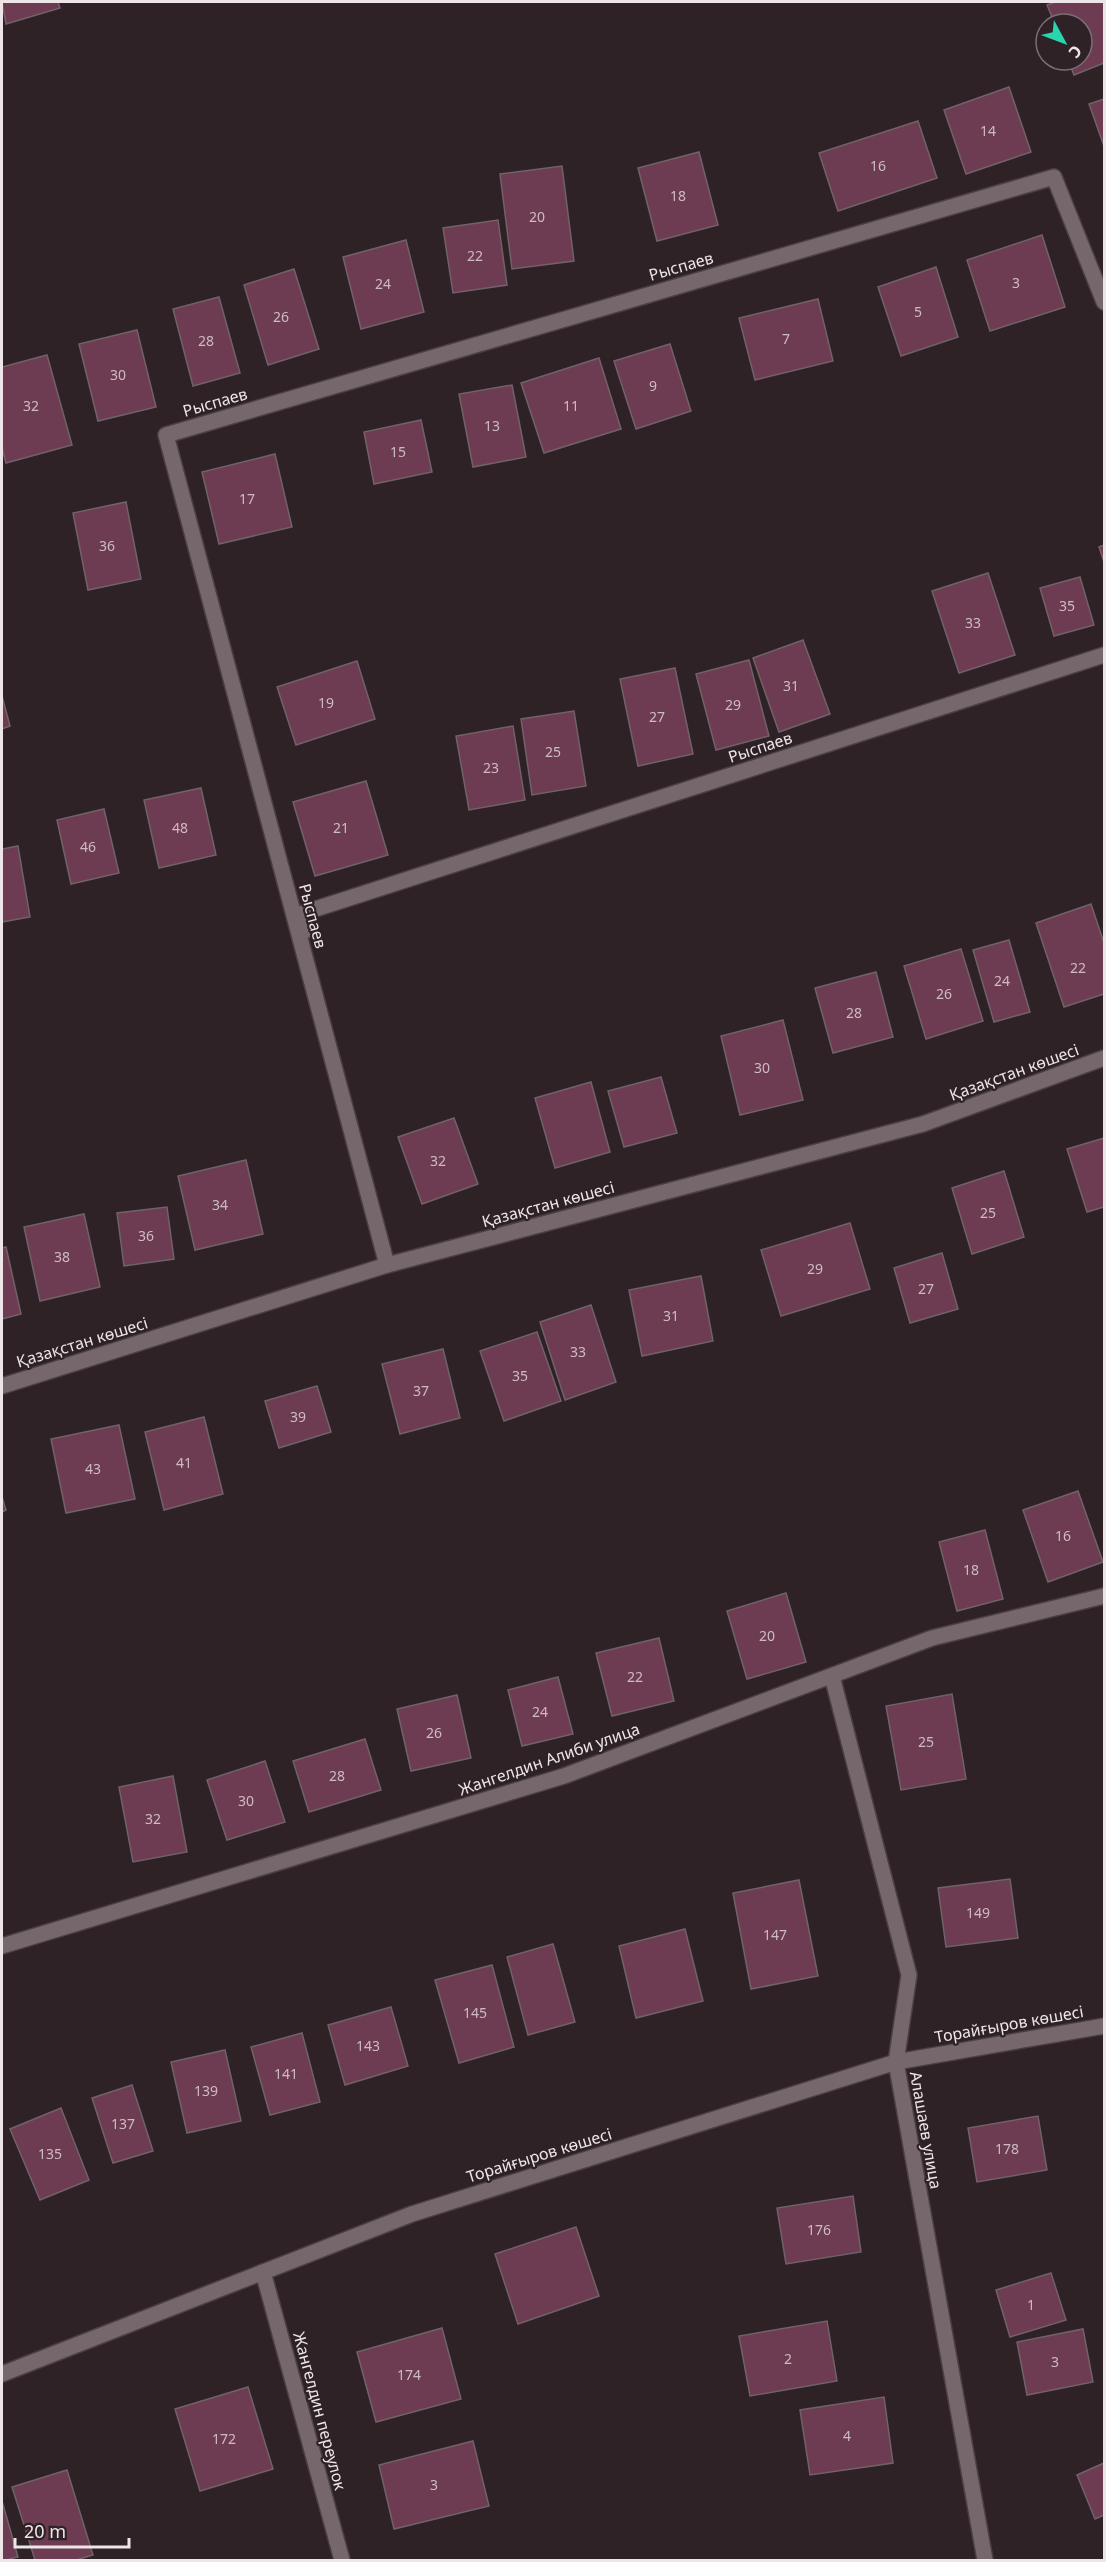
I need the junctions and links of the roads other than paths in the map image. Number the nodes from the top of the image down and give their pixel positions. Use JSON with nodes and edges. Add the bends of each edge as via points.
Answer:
{"nodes":[{"id":1,"x":1104,"y":302,"type":"edge"},
{"id":2,"x":1104,"y":655,"type":"edge"},
{"id":3,"x":1104,"y":1058,"type":"edge"},
{"id":4,"x":387,"y":1265,"type":"junction"},
{"id":5,"x":2,"y":1386,"type":"edge"},
{"id":6,"x":1104,"y":1596,"type":"edge"},
{"id":7,"x":832,"y":1676,"type":"junction"},
{"id":8,"x":2,"y":1946,"type":"edge"},
{"id":9,"x":1104,"y":2026,"type":"edge"},
{"id":10,"x":896,"y":2062,"type":"junction"},
{"id":11,"x":263,"y":2272,"type":"junction"},
{"id":12,"x":2,"y":2374,"type":"edge"},
{"id":13,"x":342,"y":2560,"type":"edge"},
{"id":14,"x":985,"y":2560,"type":"edge"}],
"edges":[{"from":1,"to":4,"type":"street","name":"Рыспаев","via":[[1054,177],[166,435]]},
{"from":2,"to":4,"type":"street","name":"Рыспаев","via":[[303,913]]},
{"from":3,"to":4,"type":"street","name":"Қазақстан көшесі","via":[[922,1124]]},
{"from":4,"to":5,"type":"street","name":"Қазақстан көшесі"},
{"from":6,"to":7,"type":"street","name":"Жангелдин Алиби улица","via":[[932,1638]]},
{"from":7,"to":8,"type":"street","name":"Жангелдин Алиби улица","via":[[564,1776]]},
{"from":7,"to":10,"type":"street","name":"Алашаев улица","via":[[909,1975]]},
{"from":9,"to":10,"type":"street","name":"Торайғыров көшесі"},
{"from":10,"to":11,"type":"street","name":"Торайғыров көшесі","via":[[412,2214]]},
{"from":10,"to":14,"type":"street","name":"Алашаев улица"},
{"from":11,"to":12,"type":"street","name":"Торайғыров көшесі"},
{"from":11,"to":13,"type":"street","name":"Жангелдин переулок"}]}
